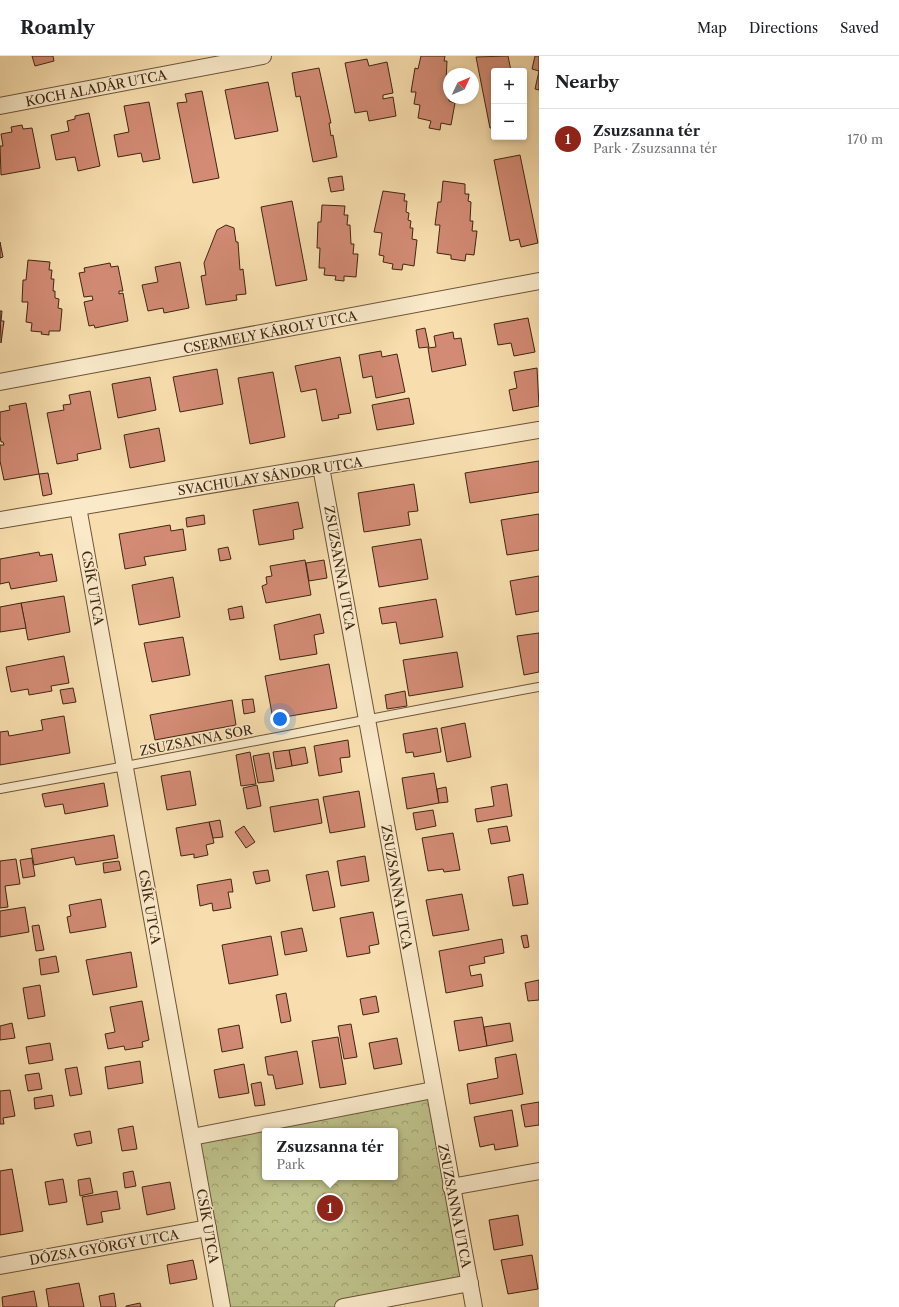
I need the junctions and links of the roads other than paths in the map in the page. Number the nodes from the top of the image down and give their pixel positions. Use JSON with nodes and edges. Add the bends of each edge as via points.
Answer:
{"nodes":[{"id":1,"x":263,"y":56,"type":"edge"},
{"id":2,"x":0,"y":106,"type":"edge"},
{"id":3,"x":539,"y":281,"type":"edge"},
{"id":4,"x":0,"y":382,"type":"edge"},
{"id":5,"x":539,"y":430,"type":"edge"},
{"id":6,"x":321,"y":467,"type":"junction"},
{"id":7,"x":78,"y":507,"type":"junction"},
{"id":8,"x":0,"y":520,"type":"edge"},
{"id":9,"x":539,"y":687,"type":"edge"},
{"id":10,"x":367,"y":718,"type":"junction"},
{"id":11,"x":125,"y":766,"type":"junction"},
{"id":12,"x":0,"y":789,"type":"edge"},
{"id":13,"x":433,"y":1090,"type":"junction"},
{"id":14,"x":192,"y":1136,"type":"junction"},
{"id":15,"x":539,"y":1171,"type":"edge"},
{"id":16,"x":451,"y":1187,"type":"junction"},
{"id":17,"x":208,"y":1228,"type":"junction"},
{"id":18,"x":0,"y":1266,"type":"edge"},
{"id":19,"x":470,"y":1283,"type":"junction"},
{"id":20,"x":222,"y":1307,"type":"edge"},
{"id":21,"x":343,"y":1307,"type":"edge"},
{"id":22,"x":474,"y":1307,"type":"edge"}],
"edges":[{"from":1,"to":2,"type":"street","name":"KOCH ALADÁR UTCA"},
{"from":3,"to":4,"type":"street","name":"CSERMELY KÁROLY UTCA"},
{"from":5,"to":6,"type":"street","name":"SVACHULAY SÁNDOR UTCA"},
{"from":6,"to":7,"type":"street","name":"SVACHULAY SÁNDOR UTCA"},
{"from":6,"to":10,"type":"street","name":"ZSUZSANNA UTCA"},
{"from":7,"to":8,"type":"street","name":"SVACHULAY SÁNDOR UTCA"},
{"from":7,"to":11,"type":"street","name":"CSÍK UTCA"},
{"from":9,"to":10,"type":"lane","name":"ZSUZSANNA SOR"},
{"from":10,"to":11,"type":"lane","name":"ZSUZSANNA SOR"},
{"from":10,"to":13,"type":"street","name":"ZSUZSANNA UTCA"},
{"from":11,"to":12,"type":"lane","name":"ZSUZSANNA SOR"},
{"from":11,"to":14,"type":"street","name":"CSÍK UTCA"},
{"from":13,"to":14,"type":"street"},
{"from":13,"to":16,"type":"street","name":"ZSUZSANNA UTCA"},
{"from":14,"to":17,"type":"street","name":"CSÍK UTCA"},
{"from":15,"to":16,"type":"street"},
{"from":16,"to":19,"type":"street","name":"ZSUZSANNA UTCA"},
{"from":17,"to":18,"type":"street","name":"DÓZSA GYÖRGY UTCA"},
{"from":17,"to":20,"type":"street","name":"CSÍK UTCA"},
{"from":19,"to":21,"type":"street"},
{"from":19,"to":22,"type":"street","name":"ZSUZSANNA UTCA"}]}
